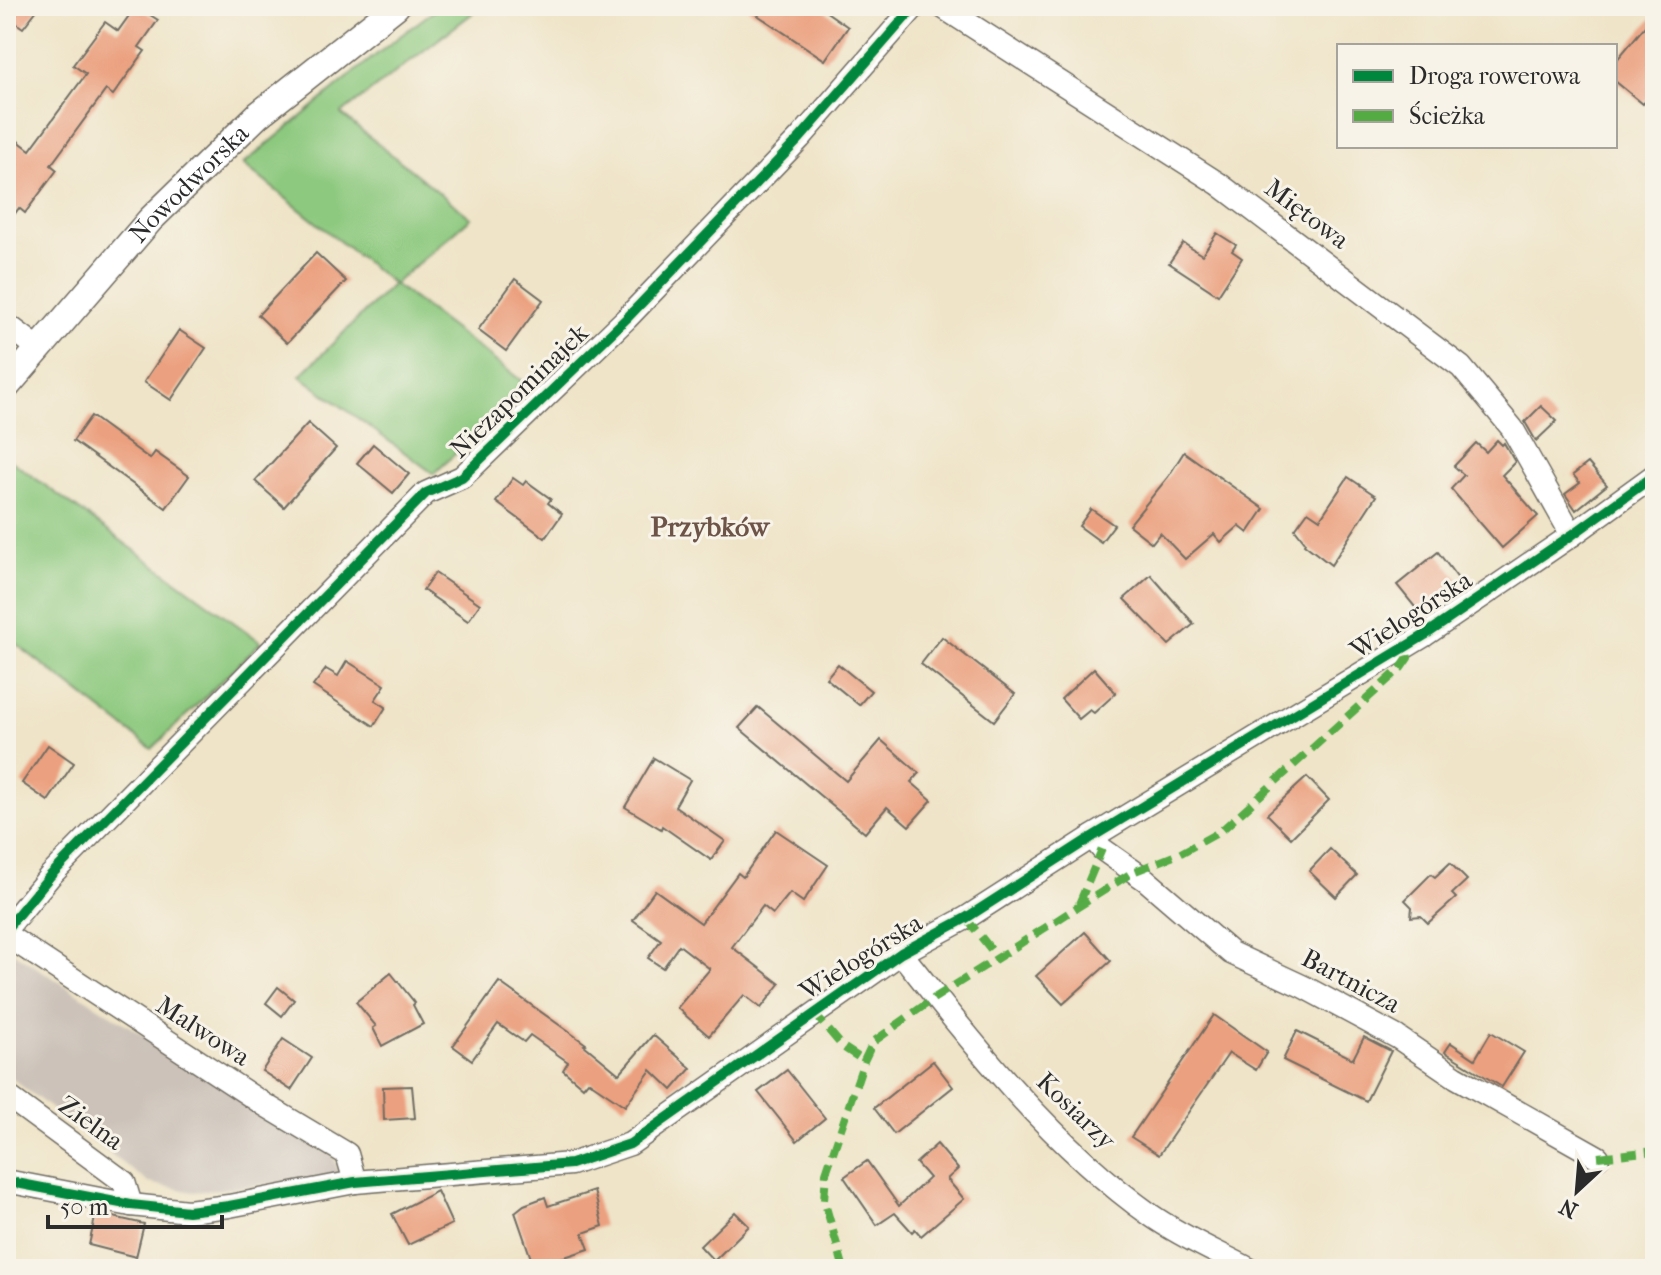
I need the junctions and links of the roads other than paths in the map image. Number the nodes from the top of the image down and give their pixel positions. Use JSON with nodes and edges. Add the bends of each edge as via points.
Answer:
{"nodes":[{"id":1,"x":396,"y":6,"type":"edge"},
{"id":2,"x":915,"y":6,"type":"edge"},
{"id":3,"x":941,"y":6,"type":"edge"},
{"id":4,"x":6,"y":324,"type":"edge"},
{"id":5,"x":38,"y":348,"type":"junction"},
{"id":6,"x":6,"y":387,"type":"edge"},
{"id":7,"x":1655,"y":475,"type":"edge"},
{"id":8,"x":1572,"y":535,"type":"junction"},
{"id":9,"x":1092,"y":837,"type":"junction"},
{"id":10,"x":6,"y":929,"type":"edge"},
{"id":11,"x":6,"y":935,"type":"edge"},
{"id":12,"x":901,"y":953,"type":"junction"},
{"id":13,"x":6,"y":1095,"type":"edge"},
{"id":14,"x":1598,"y":1157,"type":"dead end"},
{"id":15,"x":6,"y":1181,"type":"edge"},
{"id":16,"x":355,"y":1182,"type":"junction"},
{"id":17,"x":131,"y":1205,"type":"junction"},
{"id":18,"x":1249,"y":1269,"type":"edge"}],
"edges":[{"from":1,"to":5,"type":"street","name":"Nowodworska","via":[[247,126],[139,231]]},
{"from":2,"to":10,"type":"street","name":"Niezapominajek","via":[[800,138],[627,318],[462,477],[426,493],[50,876]]},
{"from":3,"to":8,"type":"street","name":"Miętowa","via":[[1219,184],[1461,367],[1512,428]]},
{"from":4,"to":5,"type":"street"},
{"from":5,"to":6,"type":"street","name":"Nowodworska"},
{"from":7,"to":8,"type":"street","name":"Wielogórska"},
{"from":8,"to":9,"type":"street","name":"Wielogórska","via":[[1425,635]]},
{"from":9,"to":12,"type":"street","name":"Wielogórska"},
{"from":9,"to":14,"type":"street","name":"Bartnicza","via":[[1231,953],[1397,1037],[1456,1077]]},
{"from":11,"to":16,"type":"street","name":"Malwowa","via":[[347,1154]]},
{"from":12,"to":16,"type":"street","name":"Wielogórska","via":[[630,1144],[571,1164]]},
{"from":12,"to":18,"type":"street","name":"Kosiarzy","via":[[1000,1075],[1085,1161],[1153,1217]]},
{"from":13,"to":17,"type":"street","name":"Zielna","via":[[124,1182]]},
{"from":15,"to":17,"type":"street","name":"Wielogórska"},
{"from":16,"to":17,"type":"street","name":"Wielogórska","via":[[188,1211]]}]}
